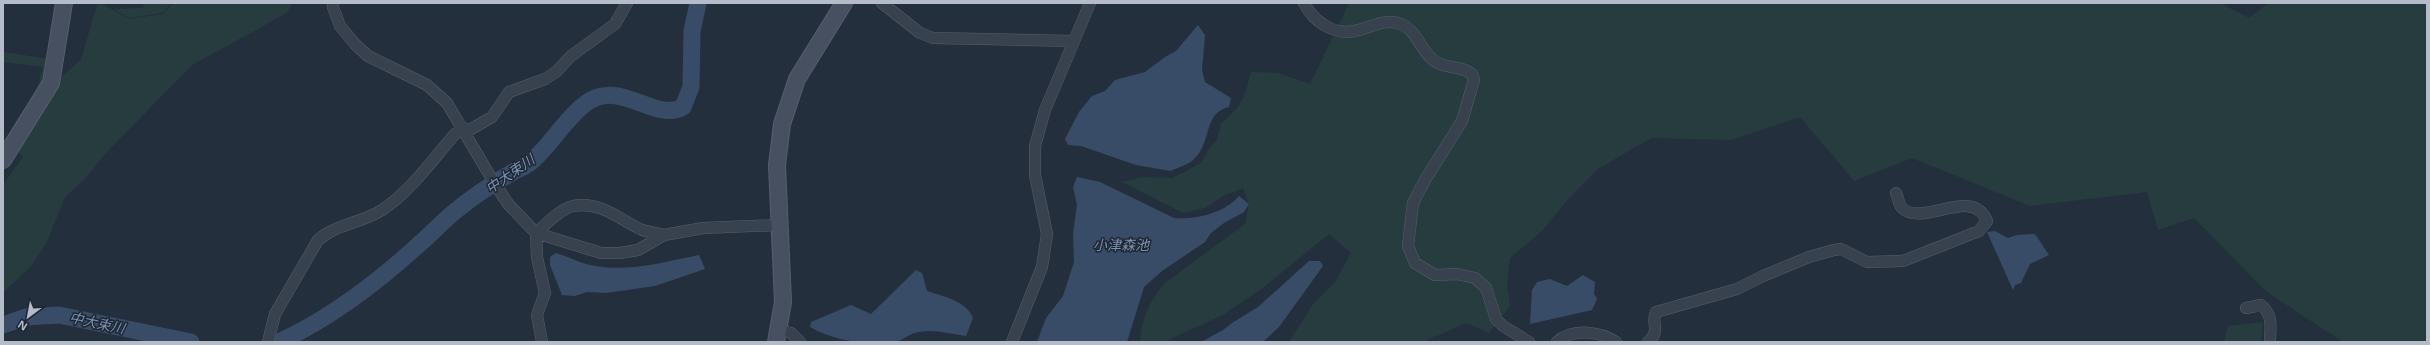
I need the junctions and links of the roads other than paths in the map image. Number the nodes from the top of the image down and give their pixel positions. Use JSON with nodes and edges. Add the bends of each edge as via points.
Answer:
{"nodes":[{"id":1,"x":64,"y":3,"type":"edge"},
{"id":2,"x":333,"y":3,"type":"edge"},
{"id":3,"x":627,"y":3,"type":"edge"},
{"id":4,"x":844,"y":3,"type":"edge"},
{"id":5,"x":882,"y":3,"type":"edge"},
{"id":6,"x":1090,"y":3,"type":"edge"},
{"id":7,"x":1304,"y":3,"type":"edge"},
{"id":8,"x":1073,"y":40,"type":"junction"},
{"id":9,"x":465,"y":130,"type":"junction"},
{"id":10,"x":3,"y":160,"type":"edge"},
{"id":11,"x":1896,"y":193,"type":"dead end"},
{"id":12,"x":779,"y":225,"type":"junction"},
{"id":13,"x":536,"y":233,"type":"junction"},
{"id":14,"x":664,"y":235,"type":"junction"},
{"id":15,"x":2246,"y":308,"type":"dead end"},
{"id":16,"x":778,"y":336,"type":"edge"},
{"id":17,"x":268,"y":340,"type":"edge"},
{"id":18,"x":542,"y":342,"type":"edge"},
{"id":19,"x":800,"y":342,"type":"edge"},
{"id":20,"x":1012,"y":342,"type":"edge"},
{"id":21,"x":1529,"y":342,"type":"edge"},
{"id":22,"x":1557,"y":342,"type":"edge"},
{"id":23,"x":1616,"y":342,"type":"edge"},
{"id":24,"x":1648,"y":342,"type":"edge"},
{"id":25,"x":2270,"y":342,"type":"edge"}],
"edges":[{"from":1,"to":10,"type":"street","via":[[51,83]]},
{"from":2,"to":9,"type":"street","via":[[340,26],[355,44],[368,56],[427,86],[447,103]]},
{"from":3,"to":9,"type":"street","via":[[615,24],[571,56],[546,80],[510,92],[492,117]]},
{"from":4,"to":12,"type":"street","via":[[803,67],[784,118],[777,166]]},
{"from":5,"to":8,"type":"street","via":[[920,33],[934,38]]},
{"from":6,"to":8,"type":"street"},
{"from":7,"to":21,"type":"street","via":[[1317,21],[1335,32],[1344,34],[1388,23],[1400,24],[1410,30],[1431,59],[1441,65],[1460,67],[1472,74],[1474,80],[1462,122],[1424,180],[1413,203],[1408,246],[1416,263],[1435,275],[1457,274],[1475,278],[1486,288],[1496,319]]},
{"from":8,"to":20,"type":"street","via":[[1045,110],[1035,146],[1034,175],[1047,234],[1042,268]]},
{"from":9,"to":13,"type":"street","via":[[509,205]]},
{"from":9,"to":17,"type":"street","via":[[454,134],[399,197],[380,211],[326,233],[318,240],[275,314]]},
{"from":11,"to":24,"type":"street","via":[[1901,207],[1910,213],[1972,207],[1984,214],[1987,221],[1979,231],[1903,261],[1868,262],[1841,250],[1809,257],[1737,289],[1656,312],[1655,335]]},
{"from":12,"to":14,"type":"street","via":[[703,228]]},
{"from":12,"to":16,"type":"street","via":[[783,302]]},
{"from":13,"to":14,"type":"street","via":[[601,254],[638,250]]},
{"from":13,"to":14,"type":"street","via":[[572,206],[593,206],[641,229]]},
{"from":13,"to":18,"type":"street","via":[[537,257],[546,293],[537,315]]},
{"from":15,"to":25,"type":"street","via":[[2261,305],[2269,313],[2272,323]]},
{"from":16,"to":19,"type":"street","via":[[791,333]]},
{"from":22,"to":23,"type":"street","via":[[1573,335],[1599,333]]}]}
